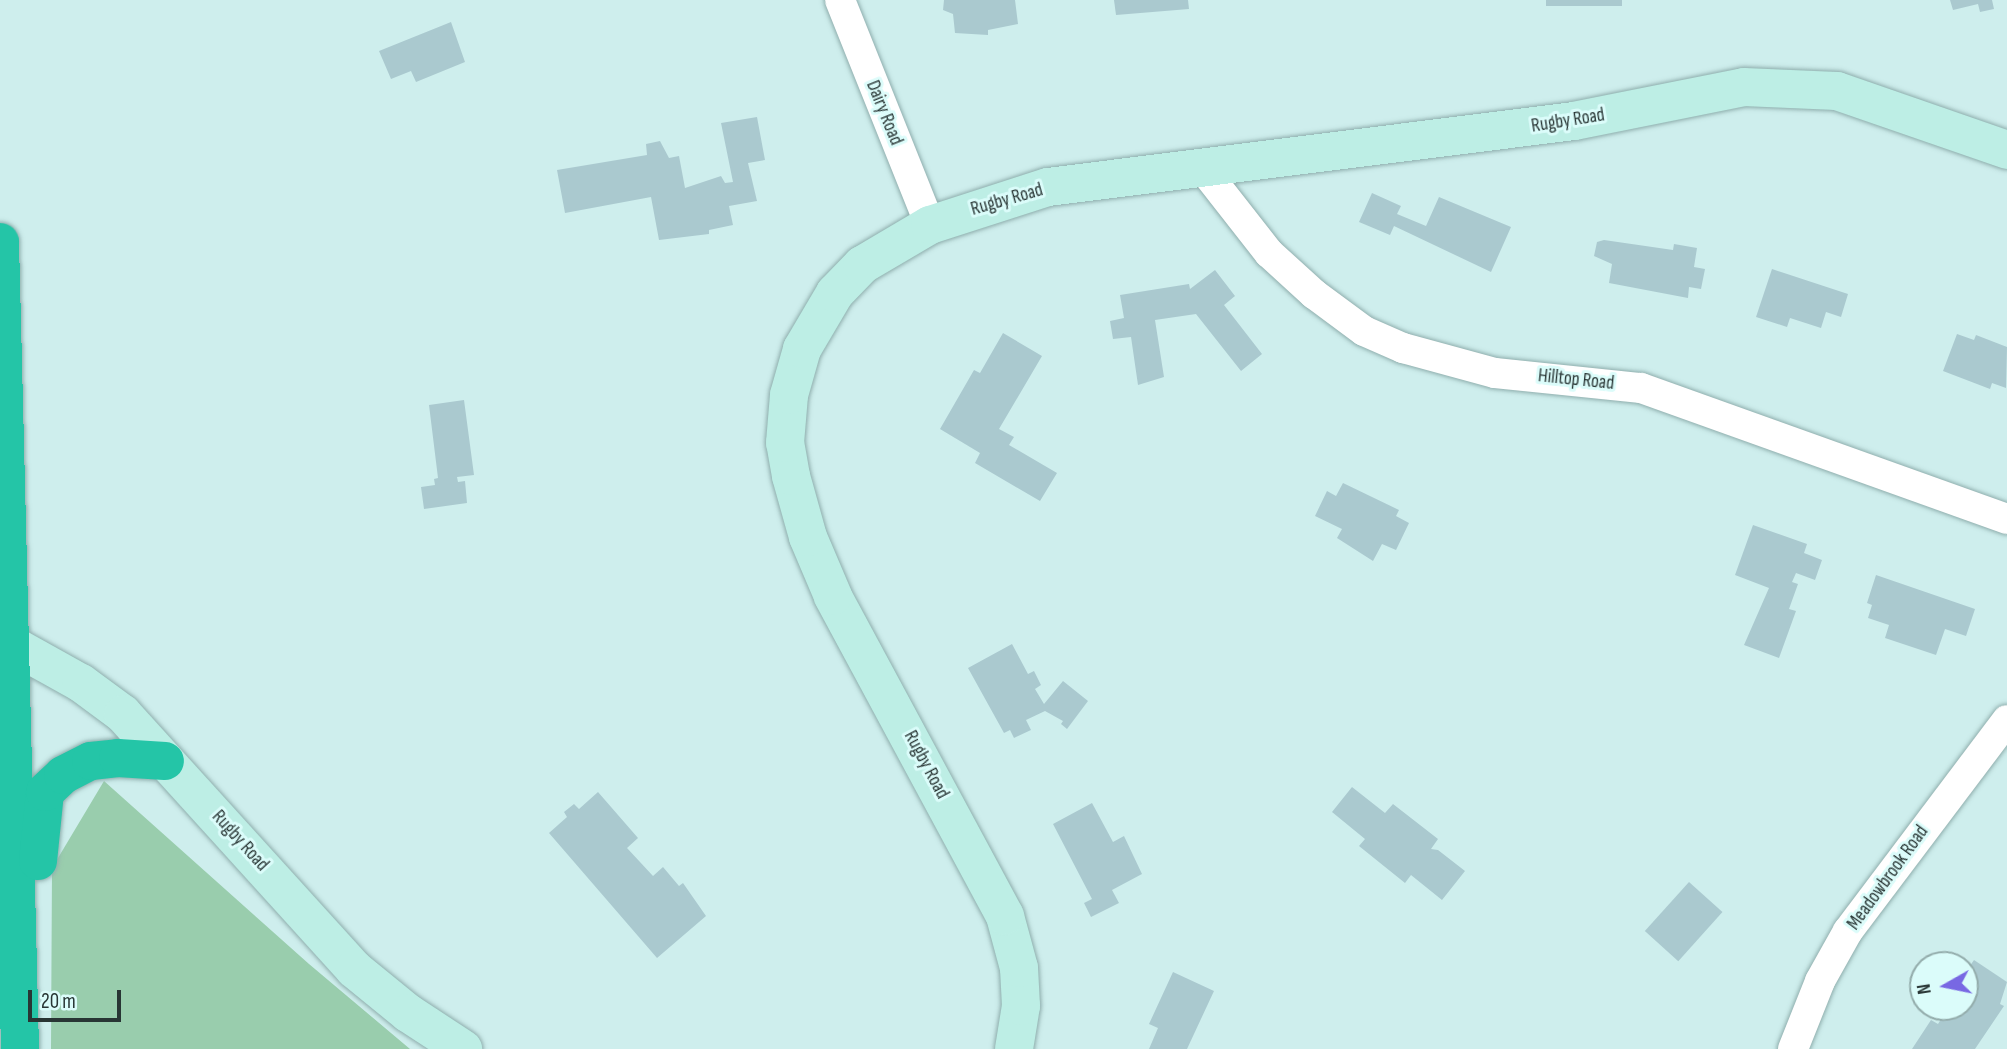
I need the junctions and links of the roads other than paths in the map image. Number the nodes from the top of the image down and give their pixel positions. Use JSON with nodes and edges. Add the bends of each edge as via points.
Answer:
{"nodes":[{"id":1,"x":840,"y":0,"type":"edge"},
{"id":2,"x":2007,"y":150,"type":"edge"},
{"id":3,"x":1200,"y":165,"type":"junction"},
{"id":4,"x":930,"y":225,"type":"junction"},
{"id":5,"x":0,"y":242,"type":"edge"},
{"id":6,"x":2007,"y":519,"type":"edge"},
{"id":7,"x":3,"y":642,"type":"edge"},
{"id":8,"x":2007,"y":720,"type":"edge"},
{"id":9,"x":165,"y":761,"type":"junction"},
{"id":10,"x":19,"y":941,"type":"junction"},
{"id":11,"x":20,"y":1049,"type":"edge"},
{"id":12,"x":463,"y":1049,"type":"edge"},
{"id":13,"x":1014,"y":1049,"type":"edge"},
{"id":14,"x":1793,"y":1049,"type":"edge"}],
"edges":[{"from":1,"to":4,"type":"street","name":"Dairy Road"},
{"from":2,"to":3,"type":"street","name":"Rugby Road","via":[[1873,100],[1799,86],[1744,87],[1574,121]]},
{"from":3,"to":4,"type":"street","name":"Rugby Road","via":[[1048,187]]},
{"from":3,"to":6,"type":"street","name":"Hilltop Road","via":[[1269,253],[1314,295],[1364,331],[1403,348],[1495,373],[1595,380],[1652,392]]},
{"from":4,"to":13,"type":"street","name":"Rugby Road","via":[[862,265],[816,320],[789,395],[785,443],[808,537],[833,596],[1011,931],[1021,1006]]},
{"from":5,"to":7,"type":"highway"},
{"from":7,"to":9,"type":"street","name":"Rugby Road","via":[[81,683],[123,714]]},
{"from":7,"to":10,"type":"highway"},
{"from":8,"to":14,"type":"street","name":"Meadowbrook Road","via":[[1848,931],[1820,981]]},
{"from":9,"to":10,"type":"highway","via":[[91,761],[63,775],[45,792],[36,899]]},
{"from":9,"to":12,"type":"street","name":"Rugby Road","via":[[354,968],[408,1013]]},
{"from":10,"to":11,"type":"highway"}]}
